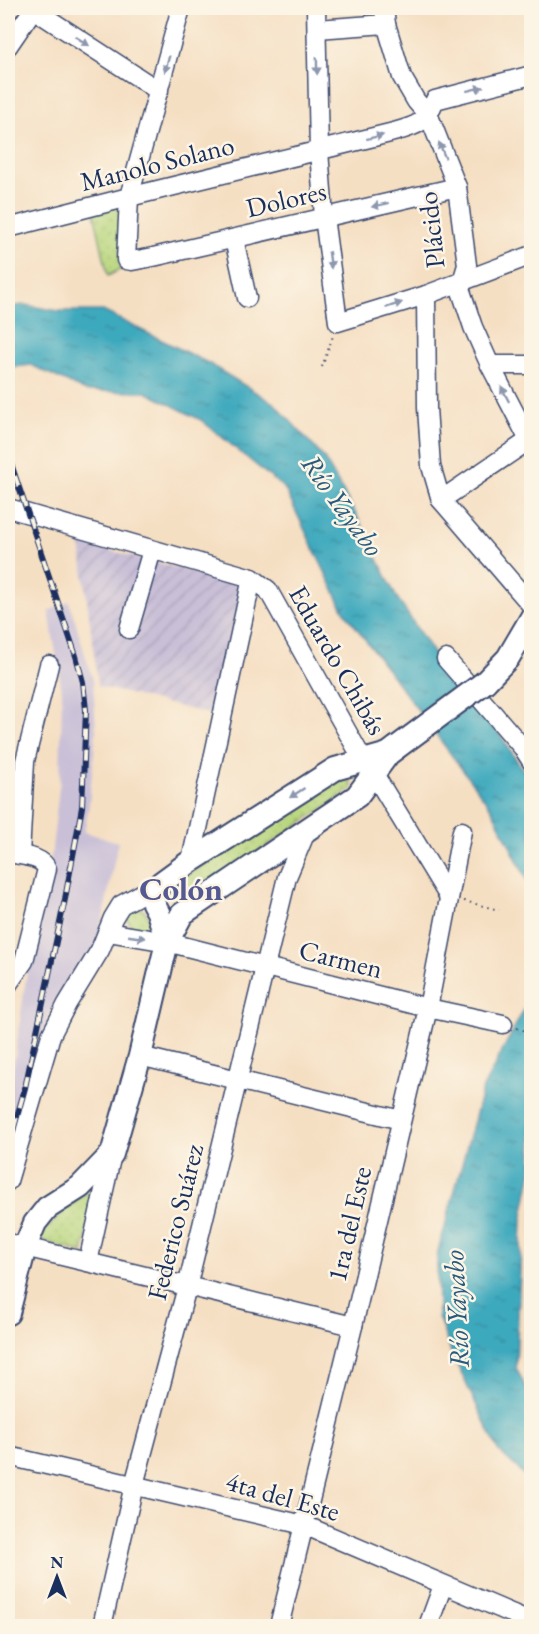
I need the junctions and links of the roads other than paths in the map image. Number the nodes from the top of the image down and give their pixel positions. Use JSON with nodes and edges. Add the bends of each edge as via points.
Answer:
{"nodes":[{"id":1,"x":33,"y":8,"type":"edge"},
{"id":2,"x":182,"y":8,"type":"edge"},
{"id":3,"x":316,"y":8,"type":"edge"},
{"id":4,"x":385,"y":16,"type":"edge"},
{"id":5,"x":317,"y":29,"type":"junction"},
{"id":6,"x":8,"y":46,"type":"edge"},
{"id":7,"x":531,"y":75,"type":"edge"},
{"id":8,"x":159,"y":91,"type":"junction"},
{"id":9,"x":429,"y":116,"type":"junction"},
{"id":10,"x":319,"y":151,"type":"junction"},
{"id":11,"x":458,"y":187,"type":"junction"},
{"id":12,"x":129,"y":196,"type":"junction"},
{"id":13,"x":324,"y":218,"type":"junction"},
{"id":14,"x":8,"y":228,"type":"edge"},
{"id":15,"x":234,"y":238,"type":"junction"},
{"id":16,"x":531,"y":255,"type":"edge"},
{"id":17,"x":463,"y":280,"type":"junction"},
{"id":18,"x":426,"y":294,"type":"junction"},
{"id":19,"x":247,"y":298,"type":"dead end"},
{"id":20,"x":490,"y":365,"type":"junction"},
{"id":21,"x":531,"y":365,"type":"edge"},
{"id":22,"x":530,"y":443,"type":"edge"},
{"id":23,"x":441,"y":500,"type":"junction"},
{"id":24,"x":8,"y":508,"type":"edge"},
{"id":25,"x":152,"y":550,"type":"junction"},
{"id":26,"x":252,"y":578,"type":"junction"},
{"id":27,"x":531,"y":606,"type":"edge"},
{"id":28,"x":531,"y":617,"type":"edge"},
{"id":29,"x":129,"y":629,"type":"dead end"},
{"id":30,"x":446,"y":659,"type":"dead end"},
{"id":31,"x":49,"y":664,"type":"dead end"},
{"id":32,"x":529,"y":751,"type":"edge"},
{"id":33,"x":369,"y":767,"type":"junction"},
{"id":34,"x":335,"y":769,"type":"junction"},
{"id":35,"x":357,"y":796,"type":"junction"},
{"id":36,"x":462,"y":831,"type":"dead end"},
{"id":37,"x":306,"y":832,"type":"junction"},
{"id":38,"x":14,"y":854,"type":"edge"},
{"id":39,"x":263,"y":860,"type":"junction"},
{"id":40,"x":191,"y":861,"type":"junction"},
{"id":41,"x":287,"y":877,"type":"junction"},
{"id":42,"x":161,"y":883,"type":"junction"},
{"id":43,"x":449,"y":897,"type":"junction"},
{"id":44,"x":158,"y":912,"type":"junction"},
{"id":45,"x":182,"y":914,"type":"junction"},
{"id":46,"x":108,"y":932,"type":"junction"},
{"id":47,"x":167,"y":942,"type":"junction"},
{"id":48,"x":266,"y":968,"type":"junction"},
{"id":49,"x":8,"y":981,"type":"edge"},
{"id":50,"x":428,"y":1008,"type":"junction"},
{"id":51,"x":503,"y":1024,"type":"dead end"},
{"id":52,"x":140,"y":1056,"type":"junction"},
{"id":53,"x":239,"y":1079,"type":"junction"},
{"id":54,"x":401,"y":1120,"type":"junction"},
{"id":55,"x":112,"y":1154,"type":"junction"},
{"id":56,"x":8,"y":1181,"type":"edge"},
{"id":57,"x":16,"y":1245,"type":"edge"},
{"id":58,"x":88,"y":1262,"type":"junction"},
{"id":59,"x":187,"y":1287,"type":"junction"},
{"id":60,"x":8,"y":1313,"type":"edge"},
{"id":61,"x":353,"y":1326,"type":"junction"},
{"id":62,"x":8,"y":1456,"type":"edge"},
{"id":63,"x":134,"y":1485,"type":"junction"},
{"id":64,"x":304,"y":1525,"type":"junction"},
{"id":65,"x":443,"y":1585,"type":"junction"},
{"id":66,"x":531,"y":1622,"type":"edge"},
{"id":67,"x":102,"y":1626,"type":"edge"},
{"id":68,"x":279,"y":1626,"type":"edge"},
{"id":69,"x":428,"y":1626,"type":"edge"}],
"edges":[{"from":1,"to":6,"type":"street"},
{"from":1,"to":8,"type":"street","one_way":true},
{"from":2,"to":8,"type":"street","one_way":true},
{"from":3,"to":5,"type":"street"},
{"from":4,"to":5,"type":"street"},
{"from":4,"to":9,"type":"street","name":"Plácido","via":[[402,77]]},
{"from":5,"to":10,"type":"street","one_way":true},
{"from":9,"to":7,"type":"street","name":"Manolo Solano","one_way":true,"via":[[435,100]]},
{"from":8,"to":12,"type":"street"},
{"from":10,"to":9,"type":"street","name":"Manolo Solano","one_way":true,"via":[[402,130]]},
{"from":11,"to":9,"type":"street","name":"Plácido","one_way":true},
{"from":10,"to":12,"type":"street","name":"Manolo Solano"},
{"from":10,"to":13,"type":"street"},
{"from":11,"to":13,"type":"street","name":"Dolores","one_way":true},
{"from":11,"to":17,"type":"street","name":"Plácido","via":[[467,266]]},
{"from":12,"to":14,"type":"street","name":"Manolo Solano"},
{"from":12,"to":15,"type":"street","name":"Dolores","via":[[126,260]]},
{"from":13,"to":15,"type":"street","name":"Dolores"},
{"from":13,"to":18,"type":"street","one_way":true,"via":[[338,322]]},
{"from":15,"to":19,"type":"street"},
{"from":16,"to":17,"type":"street"},
{"from":17,"to":18,"type":"street"},
{"from":17,"to":20,"type":"street","name":"Plácido","via":[[460,288]]},
{"from":18,"to":23,"type":"street","via":[[431,466]]},
{"from":20,"to":21,"type":"street"},
{"from":22,"to":20,"type":"street","name":"Plácido","one_way":true},
{"from":22,"to":23,"type":"street"},
{"from":23,"to":27,"type":"street"},
{"from":24,"to":25,"type":"street","name":"Eduardo Chibás"},
{"from":25,"to":26,"type":"street","name":"Eduardo Chibás"},
{"from":25,"to":29,"type":"street"},
{"from":26,"to":33,"type":"street","name":"Eduardo Chibás","via":[[268,590]]},
{"from":26,"to":40,"type":"street"},
{"from":28,"to":33,"type":"main road","bridge":true,"via":[[508,658],[484,682]]},
{"from":30,"to":32,"type":"street"},
{"from":31,"to":38,"type":"street","via":[[24,761]]},
{"from":33,"to":34,"type":"main road"},
{"from":33,"to":35,"type":"main road"},
{"from":33,"to":43,"type":"street","name":"Eduardo Chibás"},
{"from":34,"to":35,"type":"main road","via":[[360,774],[363,783]]},
{"from":34,"to":40,"type":"main road","one_way":true},
{"from":35,"to":37,"type":"main road"},
{"from":36,"to":43,"type":"street","name":"1ra del Este"},
{"from":37,"to":39,"type":"main road"},
{"from":37,"to":41,"type":"street","name":"Federico Suárez"},
{"from":38,"to":49,"type":"street","via":[[40,860],[47,869],[24,961]]},
{"from":39,"to":41,"type":"street"},
{"from":39,"to":45,"type":"main road"},
{"from":40,"to":42,"type":"main road"},
{"from":41,"to":48,"type":"street","name":"Federico Suárez"},
{"from":42,"to":44,"type":"main road","via":[[153,903]]},
{"from":42,"to":46,"type":"street","via":[[121,905]]},
{"from":43,"to":50,"type":"street","name":"1ra del Este"},
{"from":44,"to":45,"type":"main road"},
{"from":44,"to":47,"type":"main road"},
{"from":45,"to":47,"type":"main road"},
{"from":46,"to":47,"type":"street","name":"Carmen","one_way":true},
{"from":46,"to":56,"type":"street","via":[[51,1035]]},
{"from":47,"to":48,"type":"street","name":"Carmen"},
{"from":47,"to":52,"type":"main road"},
{"from":48,"to":50,"type":"street","name":"Carmen"},
{"from":48,"to":53,"type":"street","name":"Federico Suárez"},
{"from":50,"to":51,"type":"street","name":"Carmen"},
{"from":50,"to":54,"type":"street","name":"1ra del Este"},
{"from":52,"to":53,"type":"street"},
{"from":52,"to":55,"type":"main road"},
{"from":53,"to":54,"type":"street"},
{"from":53,"to":59,"type":"street","name":"Federico Suárez"},
{"from":54,"to":61,"type":"street","name":"1ra del Este"},
{"from":55,"to":57,"type":"main road","via":[[80,1187],[47,1208]]},
{"from":55,"to":58,"type":"street"},
{"from":57,"to":58,"type":"street"},
{"from":57,"to":60,"type":"main road"},
{"from":58,"to":59,"type":"street"},
{"from":59,"to":61,"type":"street"},
{"from":59,"to":63,"type":"street","name":"Federico Suárez"},
{"from":61,"to":64,"type":"street","name":"1ra del Este"},
{"from":62,"to":63,"type":"street","name":"4ta del Este"},
{"from":63,"to":64,"type":"street","name":"4ta del Este"},
{"from":63,"to":67,"type":"street","name":"Federico Suárez"},
{"from":64,"to":65,"type":"street","name":"4ta del Este"},
{"from":64,"to":68,"type":"street","name":"1ra del Este"},
{"from":65,"to":66,"type":"street","name":"4ta del Este"},
{"from":65,"to":69,"type":"street"}]}
